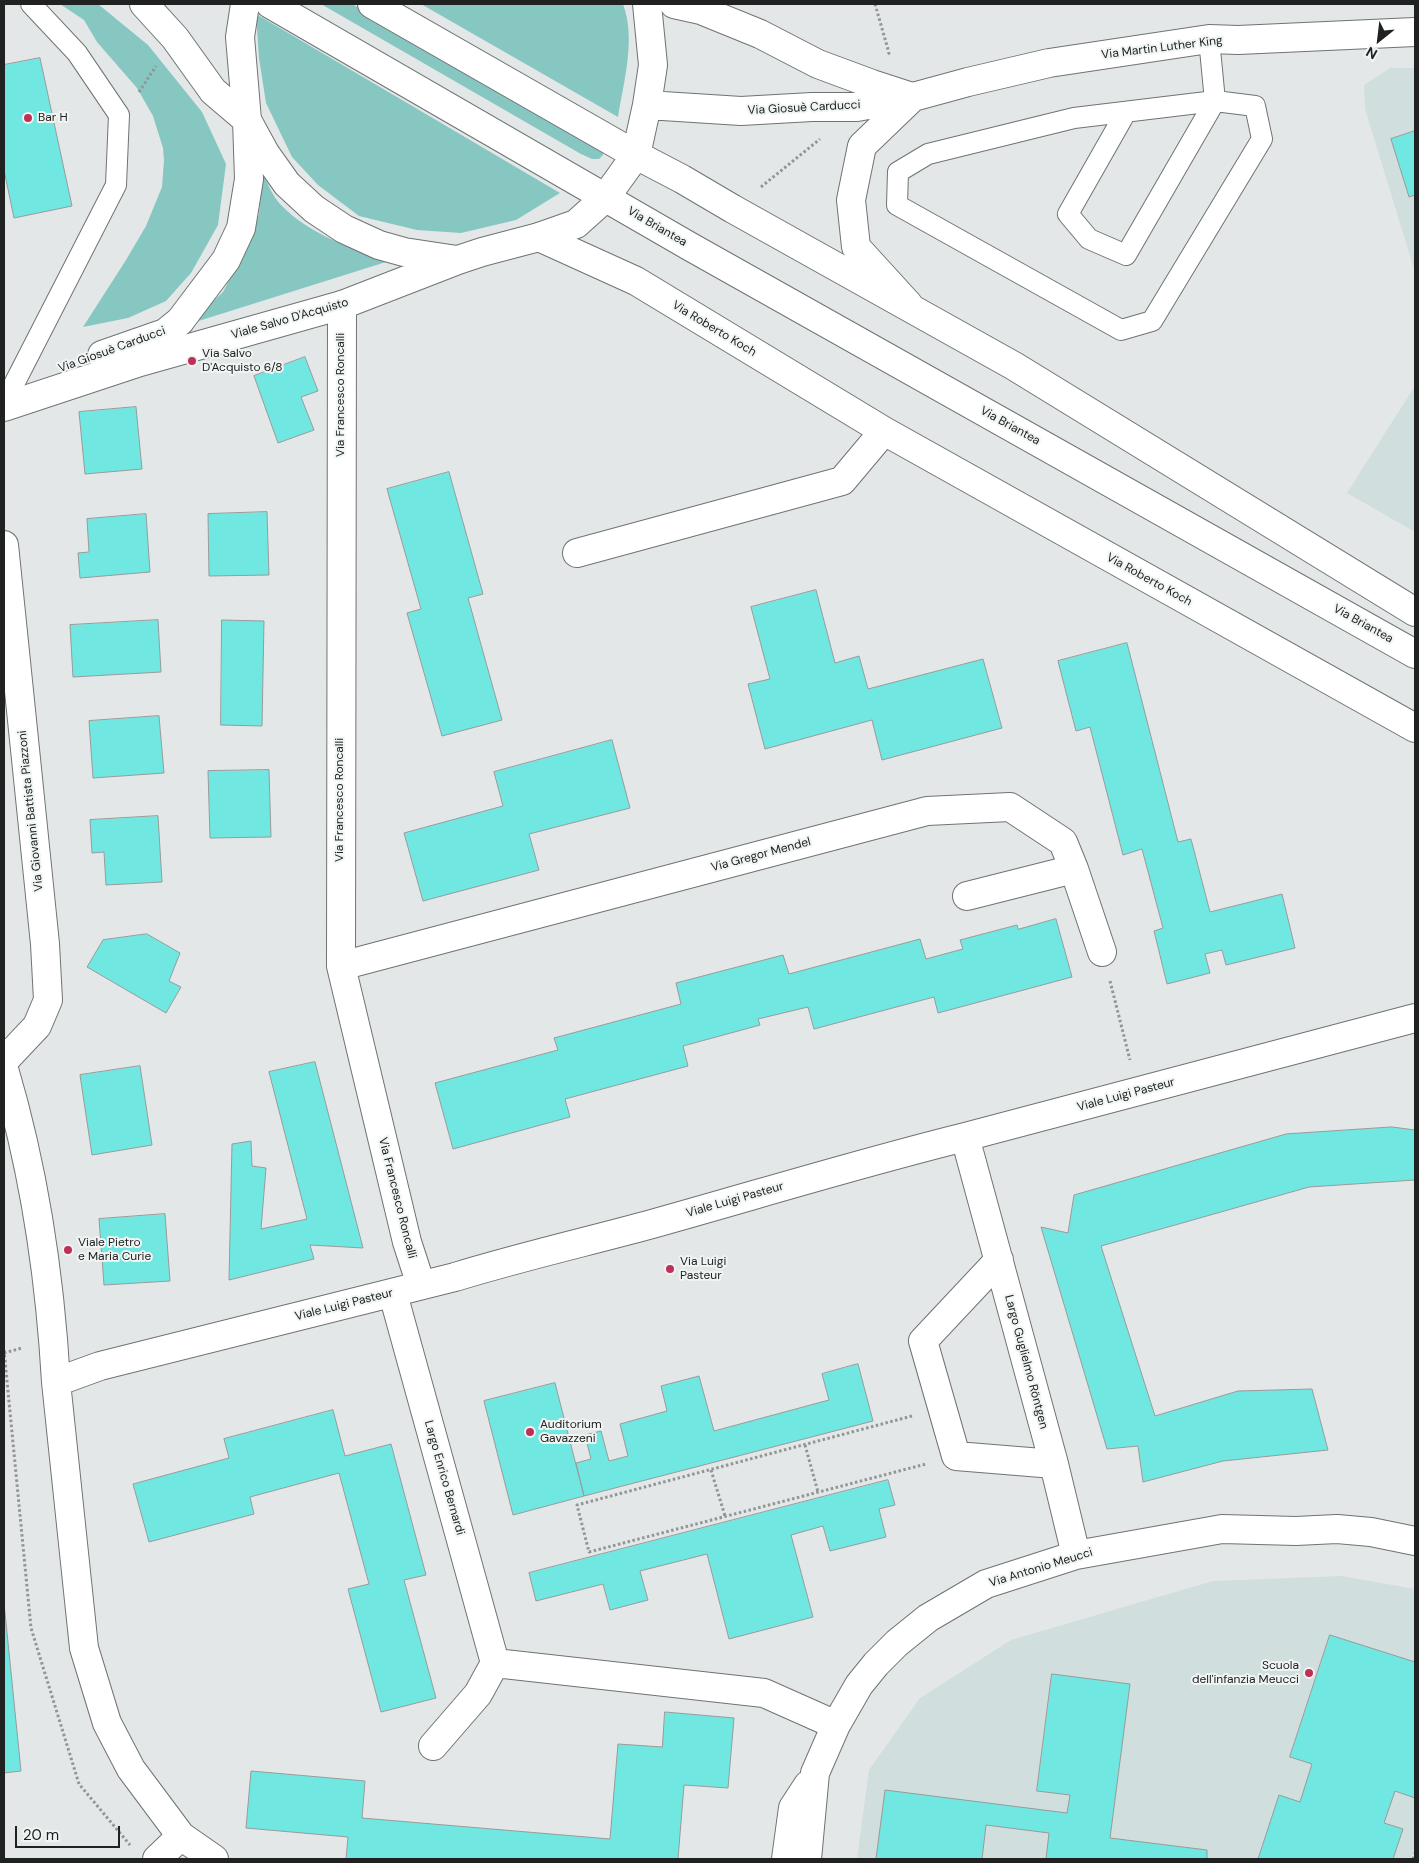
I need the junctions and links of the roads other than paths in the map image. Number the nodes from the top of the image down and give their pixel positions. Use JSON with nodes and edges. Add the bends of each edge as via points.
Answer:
{"nodes":[{"id":1,"x":31,"y":4,"type":"edge"},
{"id":2,"x":144,"y":4,"type":"edge"},
{"id":3,"x":246,"y":4,"type":"edge"},
{"id":4,"x":270,"y":4,"type":"edge"},
{"id":5,"x":372,"y":4,"type":"edge"},
{"id":6,"x":647,"y":4,"type":"edge"},
{"id":7,"x":674,"y":4,"type":"edge"},
{"id":8,"x":1415,"y":32,"type":"edge"},
{"id":9,"x":1209,"y":40,"type":"junction"},
{"id":10,"x":913,"y":97,"type":"junction"},
{"id":11,"x":1214,"y":101,"type":"junction"},
{"id":12,"x":647,"y":105,"type":"junction"},
{"id":13,"x":1126,"y":112,"type":"junction"},
{"id":14,"x":246,"y":120,"type":"junction"},
{"id":15,"x":636,"y":156,"type":"junction"},
{"id":16,"x":604,"y":198,"type":"junction"},
{"id":17,"x":539,"y":237,"type":"junction"},
{"id":18,"x":458,"y":260,"type":"junction"},
{"id":19,"x":342,"y":305,"type":"junction"},
{"id":20,"x":913,"y":309,"type":"junction"},
{"id":21,"x":7,"y":394,"type":"edge"},
{"id":22,"x":884,"y":431,"type":"junction"},
{"id":23,"x":4,"y":545,"type":"edge"},
{"id":24,"x":577,"y":553,"type":"dead end"},
{"id":25,"x":1415,"y":612,"type":"edge"},
{"id":26,"x":1415,"y":654,"type":"edge"},
{"id":27,"x":1415,"y":728,"type":"edge"},
{"id":28,"x":1074,"y":869,"type":"junction"},
{"id":29,"x":967,"y":896,"type":"dead end"},
{"id":30,"x":1102,"y":952,"type":"road end"},
{"id":31,"x":340,"y":966,"type":"junction"},
{"id":32,"x":1415,"y":1018,"type":"edge"},
{"id":33,"x":4,"y":1061,"type":"edge"},
{"id":34,"x":4,"y":1069,"type":"edge"},
{"id":35,"x":965,"y":1137,"type":"junction"},
{"id":36,"x":999,"y":1260,"type":"junction"},
{"id":37,"x":421,"y":1285,"type":"junction"},
{"id":38,"x":393,"y":1294,"type":"junction"},
{"id":39,"x":56,"y":1382,"type":"junction"},
{"id":40,"x":1054,"y":1464,"type":"junction"},
{"id":41,"x":1415,"y":1541,"type":"edge"},
{"id":42,"x":1076,"y":1555,"type":"junction"},
{"id":43,"x":495,"y":1663,"type":"junction"},
{"id":44,"x":836,"y":1726,"type":"junction"},
{"id":45,"x":433,"y":1746,"type":"dead end"},
{"id":46,"x":815,"y":1773,"type":"junction"},
{"id":47,"x":181,"y":1836,"type":"junction"},
{"id":48,"x":157,"y":1859,"type":"edge"},
{"id":49,"x":214,"y":1859,"type":"edge"},
{"id":50,"x":786,"y":1859,"type":"edge"},
{"id":51,"x":807,"y":1859,"type":"edge"}],
"edges":[{"from":1,"to":21,"type":"lane","via":[[77,53],[119,115],[116,186]]},
{"from":2,"to":14,"type":"street","name":"Via Giosuè Carducci","via":[[175,38],[213,91]]},
{"from":3,"to":14,"type":"street","name":"Via Giosuè Carducci","via":[[240,37]]},
{"from":4,"to":16,"type":"street"},
{"from":5,"to":15,"type":"street"},
{"from":6,"to":12,"type":"street","name":"Via Giosuè Carducci","via":[[653,64]]},
{"from":7,"to":10,"type":"street","name":"Via Giosuè Carducci","via":[[701,10],[760,34],[818,64]]},
{"from":8,"to":9,"type":"street","name":"Via Martin Luther King"},
{"from":9,"to":10,"type":"street","name":"Via Martin Luther King","via":[[1049,63]]},
{"from":9,"to":11,"type":"lane"},
{"from":10,"to":12,"type":"street","name":"Via Giosuè Carducci","via":[[857,107],[741,111]]},
{"from":10,"to":20,"type":"street","via":[[862,146],[851,200],[856,247]]},
{"from":11,"to":13,"type":"lane"},
{"from":11,"to":13,"type":"lane","via":[[1126,255],[1089,239],[1068,214]]},
{"from":11,"to":13,"type":"lane","via":[[1255,106],[1262,139],[1152,321],[1121,330],[897,205],[898,172],[928,154],[1074,118]]},
{"from":12,"to":15,"type":"street","name":"Via Giosuè Carducci"},
{"from":14,"to":18,"type":"street","name":"Via Giosuè Carducci","via":[[287,184],[314,210],[344,229],[379,245]]},
{"from":14,"to":21,"type":"street","name":"Via Giosuè Carducci","via":[[249,179],[241,228],[226,260],[180,321],[164,333]]},
{"from":15,"to":16,"type":"street","name":"Via Giosuè Carducci"},
{"from":15,"to":20,"type":"street"},
{"from":16,"to":17,"type":"street","name":"Via Giosuè Carducci","via":[[576,224]]},
{"from":16,"to":26,"type":"street","name":"Via Briantea"},
{"from":17,"to":18,"type":"street","name":"Via Giosuè Carducci"},
{"from":17,"to":22,"type":"street","name":"Via Roberto Koch","via":[[636,281]]},
{"from":18,"to":19,"type":"street","name":"Viale Salvo D'Acquisto"},
{"from":19,"to":21,"type":"street","name":"Viale Salvo D'Acquisto","via":[[140,362]]},
{"from":19,"to":31,"type":"street","name":"Via Francesco Roncalli"},
{"from":20,"to":25,"type":"street","via":[[1014,366]]},
{"from":22,"to":24,"type":"street","via":[[842,481]]},
{"from":22,"to":27,"type":"street","name":"Via Roberto Koch"},
{"from":23,"to":33,"type":"street","name":"Via Giovanni Battista Piazzoni","via":[[48,1000],[37,1026]]},
{"from":28,"to":29,"type":"street"},
{"from":28,"to":30,"type":"street","name":"Via Gregor Mendel"},
{"from":28,"to":31,"type":"street","name":"Via Gregor Mendel","via":[[1062,842],[1010,807],[927,811]]},
{"from":31,"to":37,"type":"street","name":"Via Francesco Roncalli","via":[[407,1242]]},
{"from":32,"to":35,"type":"street","name":"Viale Luigi Pasteur"},
{"from":34,"to":39,"type":"street","via":[[17,1112],[40,1226]]},
{"from":35,"to":36,"type":"street","name":"Largo Guglielmo Röntgen"},
{"from":35,"to":37,"type":"street","name":"Viale Luigi Pasteur"},
{"from":36,"to":40,"type":"street","name":"Largo Guglielmo Röntgen"},
{"from":36,"to":40,"type":"street","via":[[923,1341],[956,1456]]},
{"from":37,"to":38,"type":"street","name":"Viale Luigi Pasteur"},
{"from":38,"to":39,"type":"street","name":"Viale Luigi Pasteur","via":[[100,1366]]},
{"from":38,"to":43,"type":"street","name":"Largo Enrico Bernardi"},
{"from":39,"to":47,"type":"street","via":[[84,1648],[107,1723],[131,1769]]},
{"from":40,"to":42,"type":"street","name":"Largo Guglielmo Röntgen"},
{"from":41,"to":42,"type":"street","name":"Via Antonio Meucci","via":[[1337,1529],[1222,1529]]},
{"from":42,"to":44,"type":"street","name":"Via Antonio Meucci","via":[[986,1584],[928,1618],[876,1664]]},
{"from":43,"to":44,"type":"street","via":[[764,1693]]},
{"from":43,"to":45,"type":"street","via":[[478,1694]]},
{"from":44,"to":46,"type":"street","name":"Via Antonio Meucci"},
{"from":46,"to":50,"type":"street","name":"Via Antonio Meucci","via":[[793,1808]]},
{"from":46,"to":51,"type":"street","name":"Via Antonio Meucci"},
{"from":47,"to":48,"type":"street"},
{"from":47,"to":49,"type":"street"}]}
